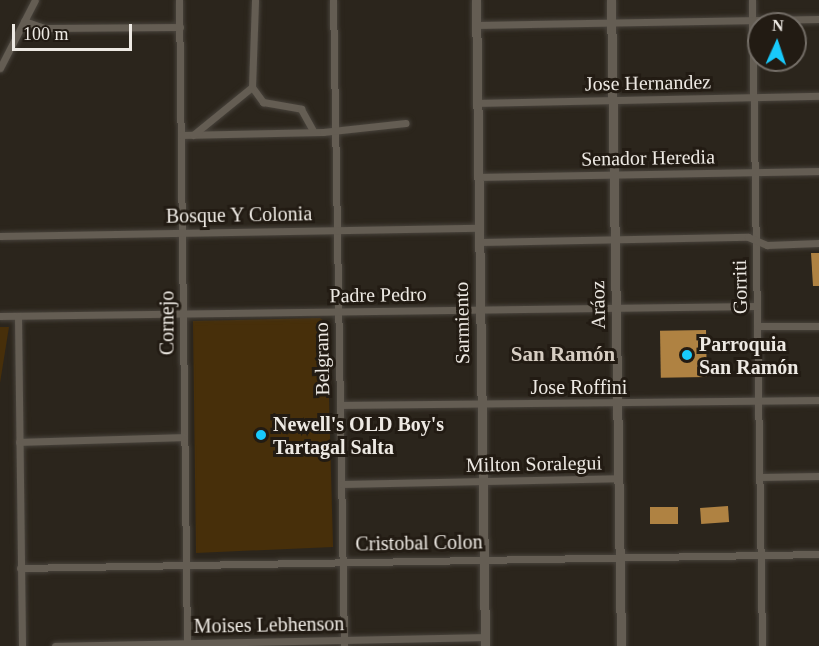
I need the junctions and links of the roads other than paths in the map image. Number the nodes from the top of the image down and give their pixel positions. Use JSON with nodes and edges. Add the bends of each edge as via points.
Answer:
{"nodes":[{"id":1,"x":35,"y":0,"type":"edge"},
{"id":2,"x":179,"y":0,"type":"edge"},
{"id":3,"x":255,"y":0,"type":"edge"},
{"id":4,"x":333,"y":0,"type":"edge"},
{"id":5,"x":476,"y":0,"type":"edge"},
{"id":6,"x":611,"y":0,"type":"edge"},
{"id":7,"x":747,"y":20,"type":"edge"},
{"id":8,"x":24,"y":21,"type":"junction"},
{"id":9,"x":611,"y":23,"type":"junction"},
{"id":10,"x":476,"y":25,"type":"junction"},
{"id":11,"x":180,"y":27,"type":"junction"},
{"id":12,"x":0,"y":68,"type":"edge"},
{"id":13,"x":754,"y":72,"type":"edge"},
{"id":14,"x":252,"y":87,"type":"junction"},
{"id":15,"x":819,"y":96,"type":"edge"},
{"id":16,"x":754,"y":97,"type":"junction"},
{"id":17,"x":612,"y":100,"type":"junction"},
{"id":18,"x":477,"y":104,"type":"junction"},
{"id":19,"x":406,"y":123,"type":"dead end"},
{"id":20,"x":333,"y":130,"type":"junction"},
{"id":21,"x":314,"y":132,"type":"junction"},
{"id":22,"x":182,"y":135,"type":"junction"},
{"id":23,"x":193,"y":135,"type":"junction"},
{"id":24,"x":819,"y":171,"type":"edge"},
{"id":25,"x":755,"y":172,"type":"junction"},
{"id":26,"x":613,"y":175,"type":"junction"},
{"id":27,"x":478,"y":177,"type":"junction"},
{"id":28,"x":479,"y":228,"type":"junction"},
{"id":29,"x":336,"y":230,"type":"junction"},
{"id":30,"x":183,"y":232,"type":"junction"},
{"id":31,"x":0,"y":236,"type":"edge"},
{"id":32,"x":615,"y":239,"type":"junction"},
{"id":33,"x":756,"y":240,"type":"junction"},
{"id":34,"x":479,"y":242,"type":"junction"},
{"id":35,"x":819,"y":243,"type":"edge"},
{"id":36,"x":757,"y":306,"type":"junction"},
{"id":37,"x":616,"y":308,"type":"junction"},
{"id":38,"x":480,"y":310,"type":"junction"},
{"id":39,"x":338,"y":312,"type":"junction"},
{"id":40,"x":183,"y":314,"type":"junction"},
{"id":41,"x":0,"y":316,"type":"edge"},
{"id":42,"x":18,"y":316,"type":"junction"},
{"id":43,"x":757,"y":326,"type":"junction"},
{"id":44,"x":819,"y":326,"type":"edge"},
{"id":45,"x":819,"y":400,"type":"edge"},
{"id":46,"x":758,"y":402,"type":"junction"},
{"id":47,"x":617,"y":403,"type":"junction"},
{"id":48,"x":482,"y":404,"type":"junction"},
{"id":49,"x":340,"y":405,"type":"junction"},
{"id":50,"x":184,"y":436,"type":"junction"},
{"id":51,"x":19,"y":442,"type":"junction"},
{"id":52,"x":819,"y":476,"type":"edge"},
{"id":53,"x":760,"y":477,"type":"junction"},
{"id":54,"x":618,"y":478,"type":"junction"},
{"id":55,"x":483,"y":481,"type":"junction"},
{"id":56,"x":342,"y":484,"type":"junction"},
{"id":57,"x":760,"y":554,"type":"junction"},
{"id":58,"x":819,"y":554,"type":"edge"},
{"id":59,"x":620,"y":556,"type":"junction"},
{"id":60,"x":484,"y":558,"type":"junction"},
{"id":61,"x":342,"y":561,"type":"junction"},
{"id":62,"x":185,"y":563,"type":"junction"},
{"id":63,"x":20,"y":568,"type":"junction"},
{"id":64,"x":485,"y":642,"type":"edge"},
{"id":65,"x":344,"y":643,"type":"edge"},
{"id":66,"x":187,"y":644,"type":"edge"},
{"id":67,"x":22,"y":646,"type":"edge"},
{"id":68,"x":54,"y":646,"type":"edge"},
{"id":69,"x":621,"y":646,"type":"edge"},
{"id":70,"x":762,"y":646,"type":"edge"}],
"edges":[{"from":1,"to":8,"type":"street"},
{"from":2,"to":11,"type":"street","name":"Cornejo"},
{"from":3,"to":14,"type":"street"},
{"from":4,"to":20,"type":"street","name":"Belgrano"},
{"from":5,"to":10,"type":"street","name":"Sarmiento"},
{"from":6,"to":9,"type":"street","name":"Aráoz"},
{"from":7,"to":9,"type":"street"},
{"from":8,"to":11,"type":"street","via":[[44,28]]},
{"from":8,"to":12,"type":"street"},
{"from":9,"to":10,"type":"street"},
{"from":9,"to":17,"type":"street","name":"Aráoz"},
{"from":10,"to":18,"type":"street","name":"Sarmiento"},
{"from":11,"to":22,"type":"street","name":"Cornejo"},
{"from":13,"to":16,"type":"street","name":"Gorriti"},
{"from":14,"to":21,"type":"street","via":[[263,102],[301,110]]},
{"from":14,"to":23,"type":"street"},
{"from":15,"to":16,"type":"street","name":"Jose Hernandez"},
{"from":16,"to":17,"type":"street","name":"Jose Hernandez"},
{"from":16,"to":25,"type":"street","name":"Gorriti"},
{"from":17,"to":18,"type":"street","name":"Jose Hernandez"},
{"from":17,"to":26,"type":"street","name":"Aráoz"},
{"from":18,"to":27,"type":"street","name":"Sarmiento"},
{"from":19,"to":20,"type":"street"},
{"from":20,"to":21,"type":"street"},
{"from":20,"to":29,"type":"street","name":"Belgrano"},
{"from":21,"to":23,"type":"street"},
{"from":22,"to":23,"type":"street"},
{"from":22,"to":30,"type":"street","name":"Cornejo"},
{"from":24,"to":25,"type":"street","name":"Senador Heredia"},
{"from":25,"to":26,"type":"street","name":"Senador Heredia"},
{"from":25,"to":33,"type":"street","name":"Gorriti"},
{"from":26,"to":27,"type":"street","name":"Senador Heredia"},
{"from":26,"to":32,"type":"street","name":"Aráoz"},
{"from":27,"to":28,"type":"street","name":"Sarmiento"},
{"from":28,"to":29,"type":"street","name":"Bosque Y Colonia"},
{"from":28,"to":34,"type":"street","name":"Sarmiento"},
{"from":29,"to":30,"type":"street","name":"Bosque Y Colonia"},
{"from":29,"to":39,"type":"street","name":"Belgrano"},
{"from":30,"to":31,"type":"street","name":"Bosque Y Colonia"},
{"from":30,"to":40,"type":"street","name":"Cornejo"},
{"from":32,"to":33,"type":"street"},
{"from":32,"to":34,"type":"street"},
{"from":32,"to":37,"type":"street","name":"Aráoz"},
{"from":33,"to":35,"type":"street","via":[[767,245]]},
{"from":33,"to":36,"type":"street","name":"Gorriti"},
{"from":34,"to":38,"type":"street","name":"Sarmiento"},
{"from":36,"to":37,"type":"street","name":"Padre Pedro"},
{"from":36,"to":43,"type":"street","name":"Gorriti"},
{"from":37,"to":38,"type":"street","name":"Padre Pedro"},
{"from":37,"to":47,"type":"street","name":"Aráoz"},
{"from":38,"to":39,"type":"street","name":"Padre Pedro"},
{"from":38,"to":48,"type":"street","name":"Sarmiento"},
{"from":39,"to":40,"type":"street","name":"Padre Pedro"},
{"from":39,"to":49,"type":"street","name":"Belgrano"},
{"from":40,"to":42,"type":"street","name":"Padre Pedro"},
{"from":40,"to":50,"type":"street","name":"Cornejo"},
{"from":41,"to":42,"type":"street","name":"Padre Pedro"},
{"from":42,"to":51,"type":"street"},
{"from":43,"to":44,"type":"street"},
{"from":43,"to":46,"type":"street","name":"Gorriti"},
{"from":45,"to":46,"type":"street","name":"Jose Roffini"},
{"from":46,"to":47,"type":"street","name":"Jose Roffini"},
{"from":46,"to":53,"type":"street","name":"Gorriti"},
{"from":47,"to":48,"type":"street","name":"Jose Roffini"},
{"from":47,"to":54,"type":"street","name":"Aráoz"},
{"from":48,"to":49,"type":"street","name":"Jose Roffini"},
{"from":48,"to":55,"type":"street","name":"Sarmiento"},
{"from":49,"to":56,"type":"street","name":"Belgrano"},
{"from":50,"to":51,"type":"street"},
{"from":50,"to":62,"type":"street","name":"Cornejo"},
{"from":51,"to":63,"type":"street"},
{"from":52,"to":53,"type":"street"},
{"from":53,"to":57,"type":"street","name":"Gorriti"},
{"from":54,"to":55,"type":"street","name":"Milton Soralegui"},
{"from":54,"to":59,"type":"street","name":"Aráoz"},
{"from":55,"to":56,"type":"street","name":"Milton Soralegui"},
{"from":55,"to":60,"type":"street","name":"Sarmiento"},
{"from":56,"to":61,"type":"street","name":"Belgrano"},
{"from":57,"to":58,"type":"street","name":"Cristobal Colon"},
{"from":57,"to":59,"type":"street","name":"Cristobal Colon"},
{"from":57,"to":70,"type":"street","name":"Gorriti"},
{"from":59,"to":60,"type":"street","name":"Cristobal Colon"},
{"from":59,"to":69,"type":"street","name":"Aráoz"},
{"from":60,"to":61,"type":"street","name":"Cristobal Colon"},
{"from":60,"to":64,"type":"street","name":"Sarmiento"},
{"from":61,"to":62,"type":"street","name":"Cristobal Colon"},
{"from":61,"to":65,"type":"street","name":"Belgrano"},
{"from":62,"to":63,"type":"street","name":"Cristobal Colon"},
{"from":62,"to":66,"type":"street","name":"Cornejo"},
{"from":63,"to":67,"type":"street"},
{"from":64,"to":65,"type":"street","name":"Moises Lebhenson"},
{"from":65,"to":66,"type":"street","name":"Moises Lebhenson"},
{"from":66,"to":68,"type":"street","name":"Moises Lebhenson"}]}
